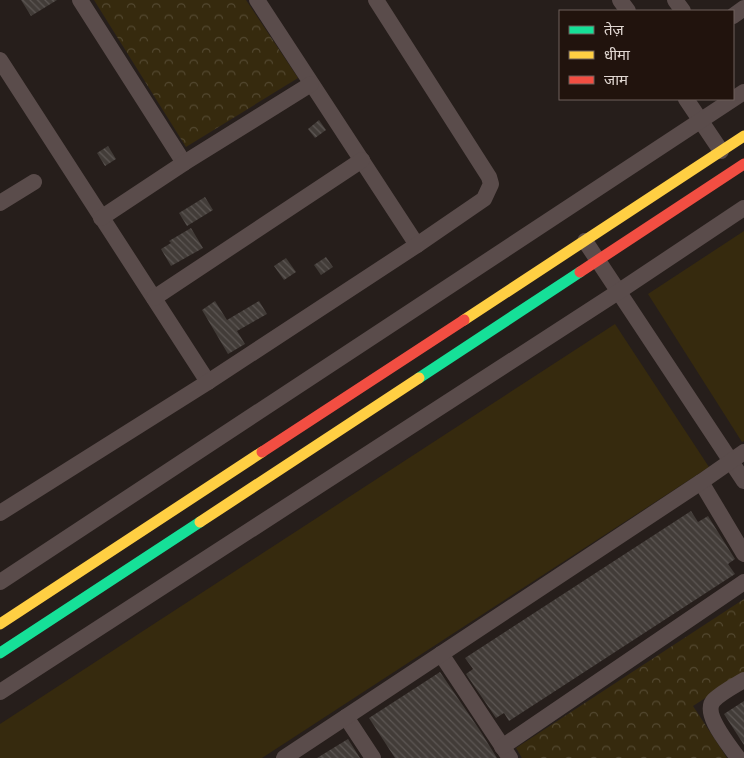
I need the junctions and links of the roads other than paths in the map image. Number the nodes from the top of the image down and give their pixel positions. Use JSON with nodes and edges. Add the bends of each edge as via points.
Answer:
{"nodes":[{"id":1,"x":80,"y":0,"type":"edge"},
{"id":2,"x":257,"y":0,"type":"edge"},
{"id":3,"x":376,"y":0,"type":"edge"},
{"id":4,"x":0,"y":60,"type":"edge"},
{"id":5,"x":311,"y":84,"type":"junction"},
{"id":6,"x":687,"y":100,"type":"edge"},
{"id":7,"x":732,"y":100,"type":"edge"},
{"id":8,"x":700,"y":121,"type":"junction"},
{"id":9,"x":744,"y":136,"type":"edge"},
{"id":10,"x":721,"y":151,"type":"junction"},
{"id":11,"x":362,"y":160,"type":"junction"},
{"id":12,"x":184,"y":163,"type":"junction"},
{"id":13,"x":744,"y":164,"type":"edge"},
{"id":14,"x":34,"y":182,"type":"dead end"},
{"id":15,"x":0,"y":203,"type":"edge"},
{"id":16,"x":744,"y":208,"type":"edge"},
{"id":17,"x":101,"y":218,"type":"junction"},
{"id":18,"x":585,"y":241,"type":"junction"},
{"id":19,"x":417,"y":245,"type":"junction"},
{"id":20,"x":598,"y":261,"type":"junction"},
{"id":21,"x":618,"y":292,"type":"junction"},
{"id":22,"x":154,"y":298,"type":"junction"},
{"id":23,"x":208,"y":382,"type":"junction"},
{"id":24,"x":737,"y":456,"type":"edge"},
{"id":25,"x":744,"y":481,"type":"edge"},
{"id":26,"x":701,"y":482,"type":"junction"},
{"id":27,"x":0,"y":513,"type":"edge"},
{"id":28,"x":744,"y":554,"type":"edge"},
{"id":29,"x":0,"y":582,"type":"edge"},
{"id":30,"x":744,"y":582,"type":"edge"},
{"id":31,"x":0,"y":624,"type":"edge"},
{"id":32,"x":0,"y":653,"type":"edge"},
{"id":33,"x":441,"y":654,"type":"junction"},
{"id":34,"x":744,"y":680,"type":"edge"},
{"id":35,"x":0,"y":692,"type":"edge"},
{"id":36,"x":346,"y":717,"type":"junction"},
{"id":37,"x":506,"y":752,"type":"edge"},
{"id":38,"x":284,"y":758,"type":"edge"},
{"id":39,"x":373,"y":758,"type":"edge"},
{"id":40,"x":738,"y":758,"type":"edge"}],
"edges":[{"from":1,"to":12,"type":"street"},
{"from":2,"to":5,"type":"street"},
{"from":3,"to":19,"type":"street","via":[[491,184],[484,199]]},
{"from":4,"to":17,"type":"street"},
{"from":5,"to":11,"type":"street"},
{"from":5,"to":12,"type":"street"},
{"from":6,"to":8,"type":"street"},
{"from":7,"to":8,"type":"street"},
{"from":8,"to":10,"type":"street"},
{"from":8,"to":29,"type":"street"},
{"from":9,"to":10,"type":"street"},
{"from":10,"to":18,"type":"street"},
{"from":11,"to":19,"type":"street"},
{"from":11,"to":22,"type":"street"},
{"from":12,"to":17,"type":"street"},
{"from":13,"to":20,"type":"street"},
{"from":14,"to":15,"type":"street"},
{"from":16,"to":21,"type":"street"},
{"from":17,"to":22,"type":"street"},
{"from":18,"to":20,"type":"street"},
{"from":18,"to":31,"type":"street"},
{"from":19,"to":23,"type":"street"},
{"from":20,"to":21,"type":"street"},
{"from":20,"to":32,"type":"street"},
{"from":21,"to":24,"type":"street"},
{"from":21,"to":35,"type":"street"},
{"from":22,"to":23,"type":"street"},
{"from":23,"to":27,"type":"street"},
{"from":24,"to":25,"type":"street"},
{"from":24,"to":26,"type":"street"},
{"from":26,"to":28,"type":"street"},
{"from":26,"to":33,"type":"street"},
{"from":30,"to":37,"type":"street"},
{"from":33,"to":36,"type":"street"},
{"from":33,"to":37,"type":"street"},
{"from":34,"to":40,"type":"street","via":[[712,701],[710,709],[711,718]]},
{"from":36,"to":38,"type":"street"},
{"from":36,"to":39,"type":"street"}]}
